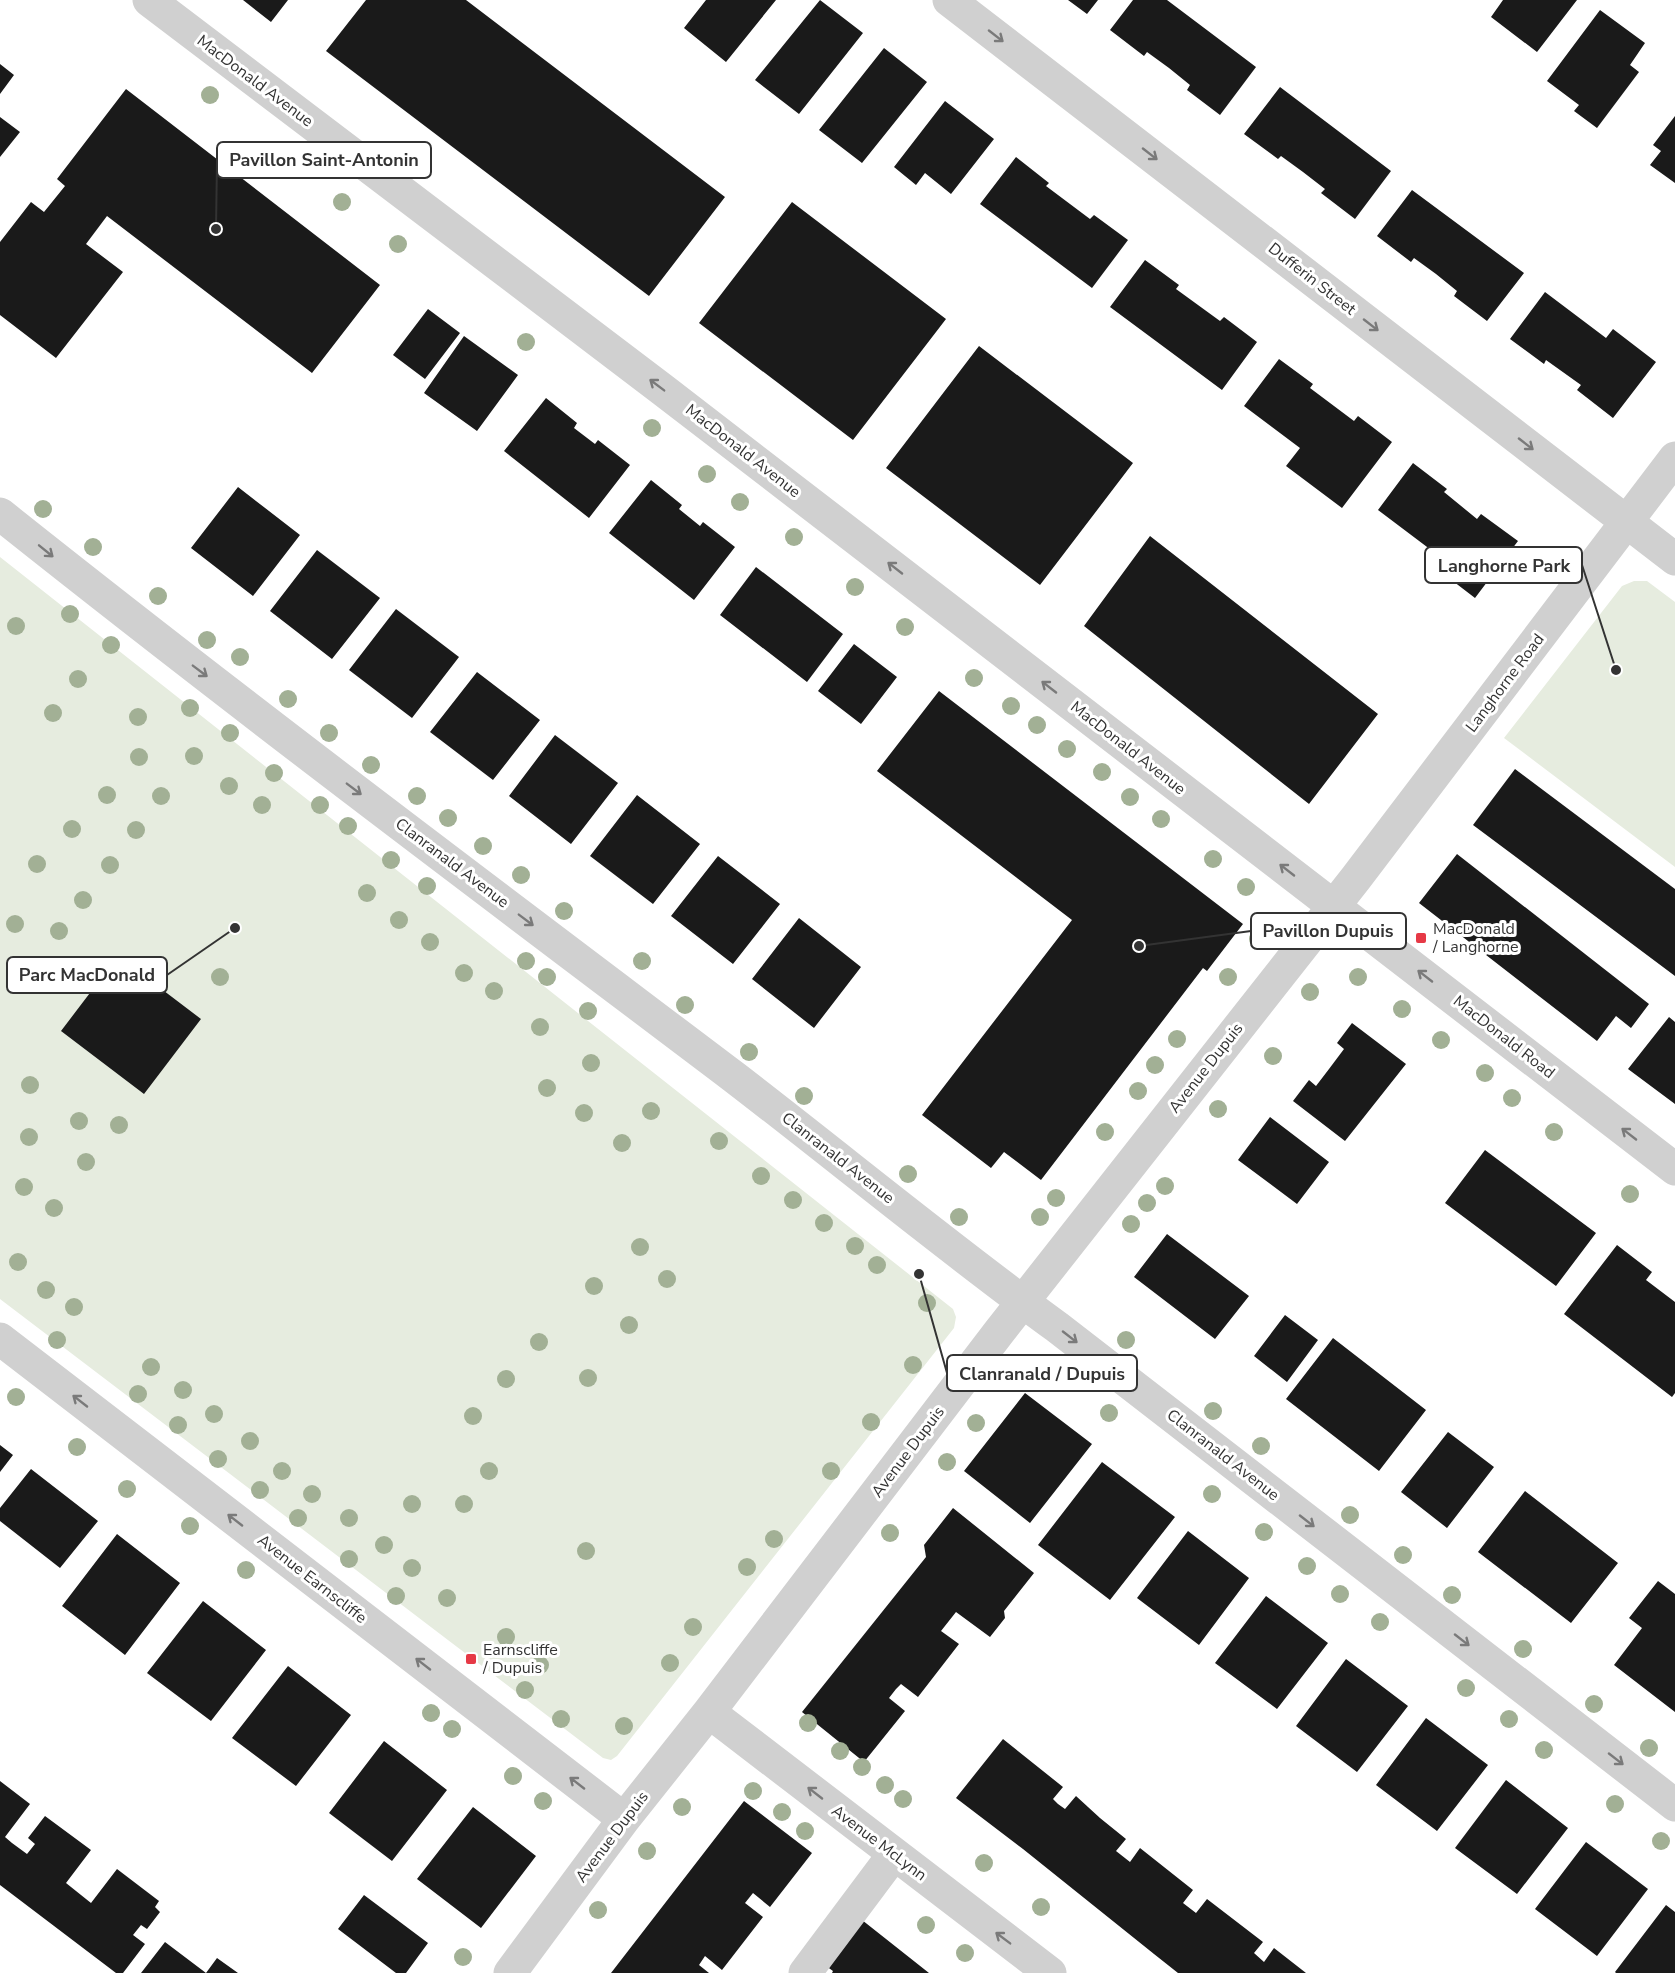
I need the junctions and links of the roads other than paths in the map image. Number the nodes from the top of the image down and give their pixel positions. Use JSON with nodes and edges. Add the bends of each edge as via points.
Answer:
{"nodes":[{"id":1,"x":149,"y":0,"type":"edge"},
{"id":2,"x":949,"y":0,"type":"edge"},
{"id":3,"x":1675,"y":458,"type":"edge"},
{"id":4,"x":0,"y":514,"type":"edge"},
{"id":5,"x":1626,"y":521,"type":"junction"},
{"id":6,"x":1675,"y":559,"type":"edge"},
{"id":7,"x":1334,"y":906,"type":"junction"},
{"id":8,"x":1675,"y":1169,"type":"edge"},
{"id":9,"x":1023,"y":1302,"type":"junction"},
{"id":10,"x":0,"y":1339,"type":"edge"},
{"id":11,"x":709,"y":1712,"type":"junction"},
{"id":12,"x":1675,"y":1804,"type":"edge"},
{"id":13,"x":624,"y":1819,"type":"junction"},
{"id":14,"x":894,"y":1854,"type":"junction"},
{"id":15,"x":510,"y":1973,"type":"edge"},
{"id":16,"x":805,"y":1973,"type":"edge"},
{"id":17,"x":1050,"y":1973,"type":"edge"}],
"edges":[{"from":7,"to":1,"type":"street","name":"MacDonald Avenue","one_way":true},
{"from":2,"to":5,"type":"street","name":"Dufferin Street","one_way":true},
{"from":3,"to":5,"type":"street","name":"Langhorne Road"},
{"from":4,"to":9,"type":"street","name":"Clanranald Avenue","one_way":true},
{"from":5,"to":6,"type":"street","name":"Dufferin Street"},
{"from":5,"to":7,"type":"street","name":"Langhorne Road"},
{"from":8,"to":7,"type":"street","name":"MacDonald Road","one_way":true},
{"from":7,"to":9,"type":"street","name":"Avenue Dupuis"},
{"from":9,"to":11,"type":"street","name":"Avenue Dupuis"},
{"from":9,"to":12,"type":"street","name":"Clanranald Avenue","one_way":true},
{"from":13,"to":10,"type":"street","name":"Avenue Earnscliffe","one_way":true},
{"from":11,"to":13,"type":"street","name":"Avenue Dupuis"},
{"from":14,"to":11,"type":"street","name":"Avenue McLynn","one_way":true},
{"from":13,"to":15,"type":"street","name":"Avenue Dupuis"},
{"from":14,"to":16,"type":"street"},
{"from":17,"to":14,"type":"street","name":"Avenue McLynn","one_way":true}]}
